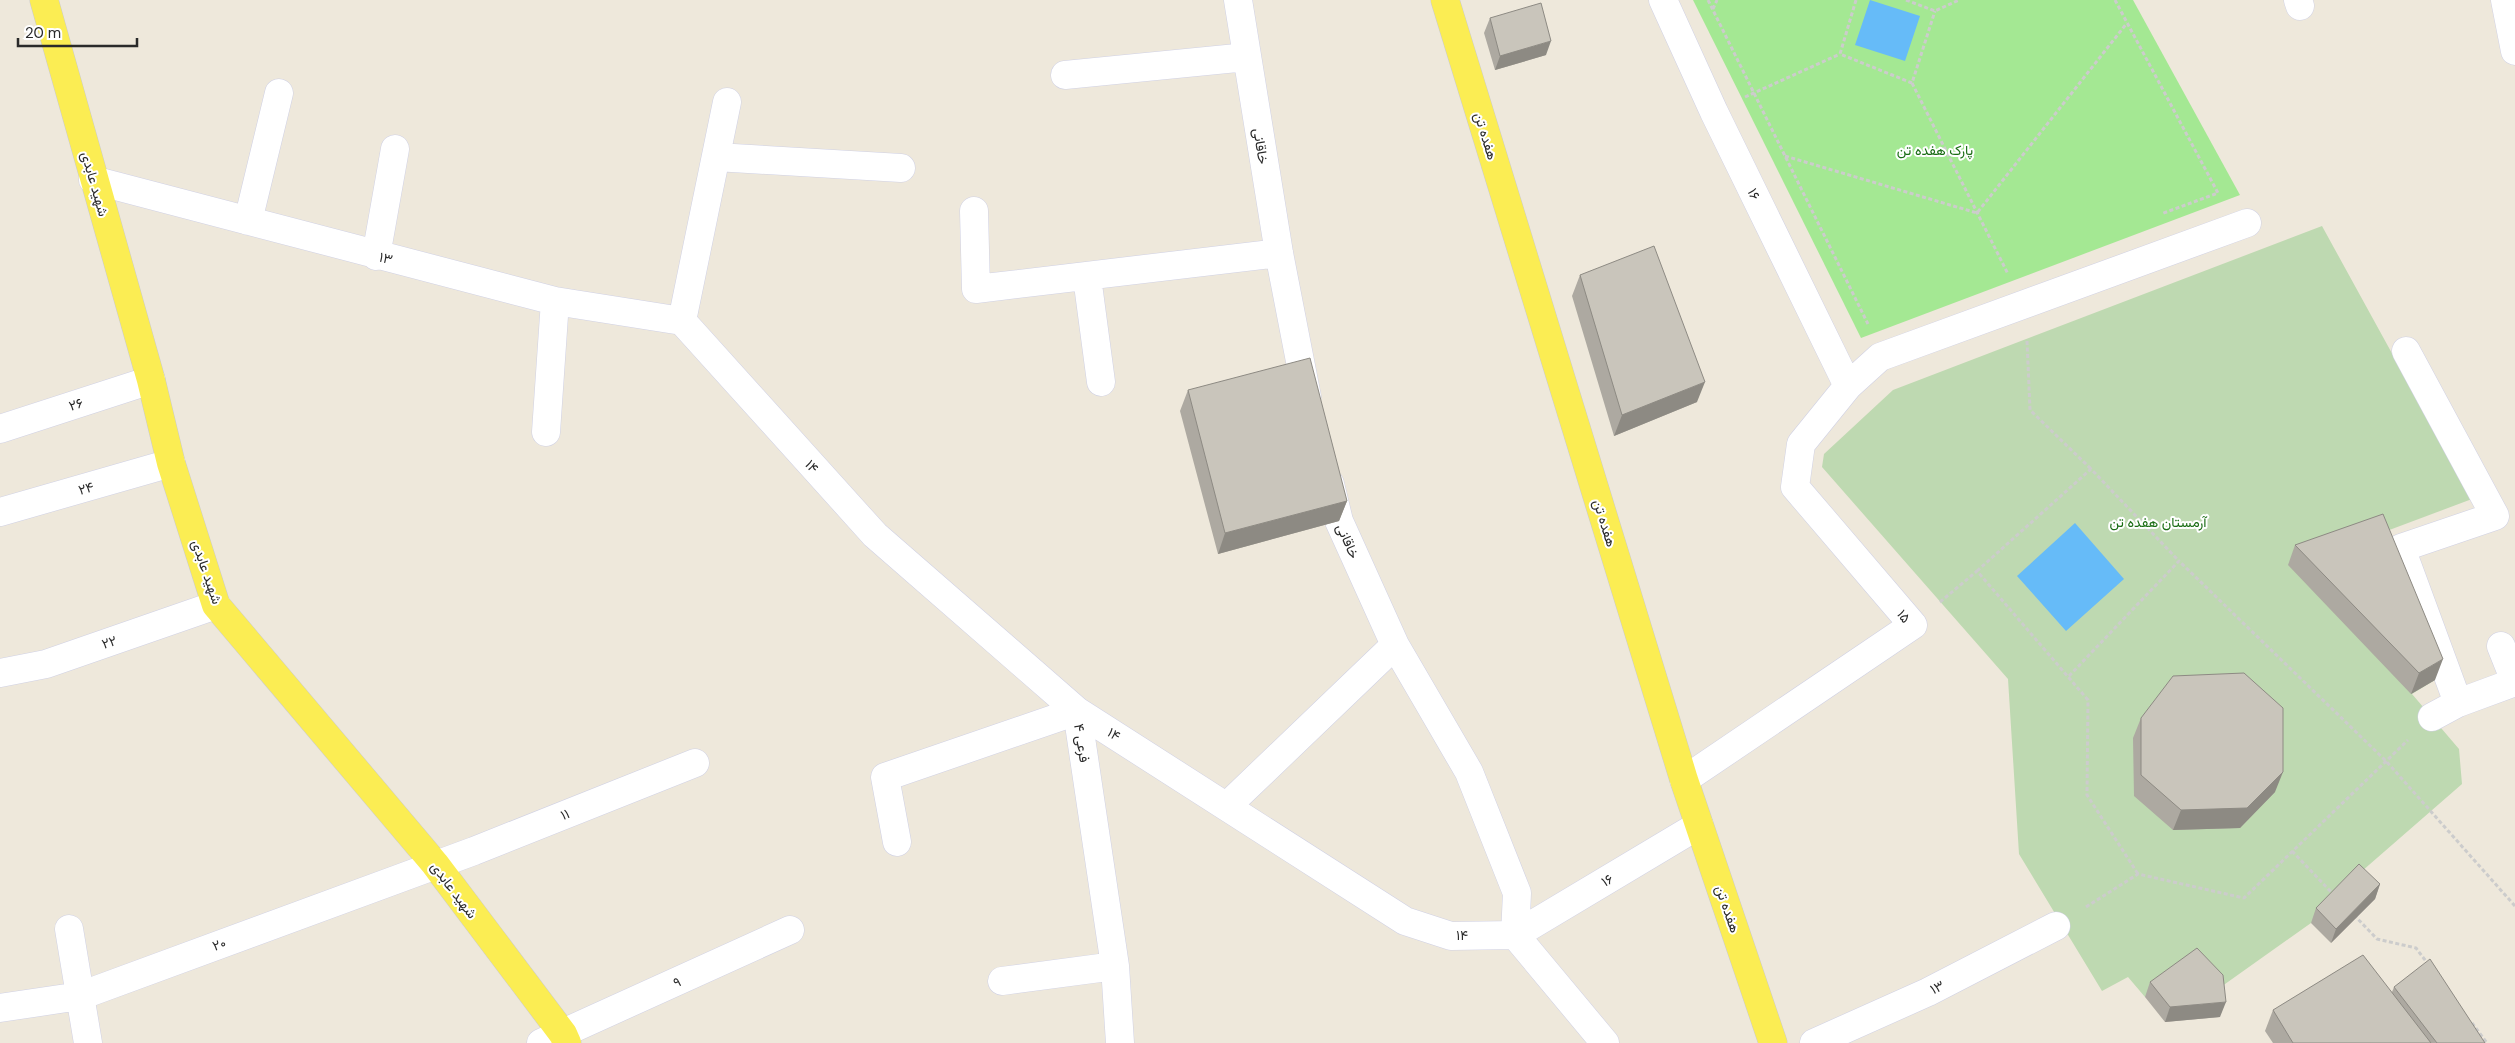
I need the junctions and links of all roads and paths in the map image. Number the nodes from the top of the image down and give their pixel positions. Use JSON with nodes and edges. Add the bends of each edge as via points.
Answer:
{"nodes":[{"id":1,"x":44,"y":0,"type":"edge"},
{"id":2,"x":1238,"y":0,"type":"edge"},
{"id":3,"x":1445,"y":0,"type":"edge"},
{"id":4,"x":1663,"y":0,"type":"edge"},
{"id":5,"x":1708,"y":0,"type":"edge"},
{"id":6,"x":1717,"y":0,"type":"edge"},
{"id":7,"x":1856,"y":0,"type":"edge"},
{"id":8,"x":1906,"y":0,"type":"edge"},
{"id":9,"x":1959,"y":0,"type":"edge"},
{"id":10,"x":2115,"y":0,"type":"edge"},
{"id":11,"x":2505,"y":0,"type":"edge"},
{"id":12,"x":1713,"y":9,"type":"junction"},
{"id":13,"x":1935,"y":11,"type":"junction"},
{"id":14,"x":2127,"y":23,"type":"junction"},
{"id":15,"x":2515,"y":51,"type":"edge"},
{"id":16,"x":1840,"y":54,"type":"junction"},
{"id":17,"x":1247,"y":57,"type":"junction"},
{"id":18,"x":1064,"y":75,"type":"dead end"},
{"id":19,"x":279,"y":93,"type":"dead end"},
{"id":20,"x":1753,"y":93,"type":"junction"},
{"id":21,"x":728,"y":102,"type":"dead end"},
{"id":22,"x":395,"y":149,"type":"dead end"},
{"id":23,"x":1785,"y":156,"type":"junction"},
{"id":24,"x":716,"y":157,"type":"junction"},
{"id":25,"x":901,"y":168,"type":"dead end"},
{"id":26,"x":94,"y":180,"type":"junction"},
{"id":27,"x":974,"y":211,"type":"dead end"},
{"id":28,"x":2154,"y":217,"type":"dead end"},
{"id":29,"x":248,"y":221,"type":"junction"},
{"id":30,"x":2247,"y":223,"type":"dead end"},
{"id":31,"x":1278,"y":253,"type":"junction"},
{"id":32,"x":376,"y":256,"type":"junction"},
{"id":33,"x":2016,"y":269,"type":"dead end"},
{"id":34,"x":1998,"y":276,"type":"dead end"},
{"id":35,"x":1087,"y":277,"type":"junction"},
{"id":36,"x":556,"y":301,"type":"junction"},
{"id":37,"x":682,"y":321,"type":"junction"},
{"id":38,"x":1878,"y":321,"type":"dead end"},
{"id":39,"x":2406,"y":351,"type":"dead end"},
{"id":40,"x":151,"y":380,"type":"junction"},
{"id":41,"x":1101,"y":382,"type":"dead end"},
{"id":42,"x":1848,"y":386,"type":"junction"},
{"id":43,"x":1312,"y":417,"type":"edge"},
{"id":44,"x":0,"y":429,"type":"edge"},
{"id":45,"x":546,"y":432,"type":"dead end"},
{"id":46,"x":171,"y":463,"type":"junction"},
{"id":47,"x":1324,"y":464,"type":"edge"},
{"id":48,"x":0,"y":512,"type":"edge"},
{"id":49,"x":2179,"y":561,"type":"junction"},
{"id":50,"x":1977,"y":571,"type":"junction"},
{"id":51,"x":216,"y":605,"type":"junction"},
{"id":52,"x":1913,"y":625,"type":"junction"},
{"id":53,"x":1395,"y":646,"type":"junction"},
{"id":54,"x":2501,"y":646,"type":"dead end"},
{"id":55,"x":0,"y":673,"type":"edge"},
{"id":56,"x":2068,"y":676,"type":"junction"},
{"id":57,"x":2515,"y":681,"type":"edge"},
{"id":58,"x":2458,"y":703,"type":"junction"},
{"id":59,"x":1077,"y":711,"type":"junction"},
{"id":60,"x":2432,"y":717,"type":"joint"},
{"id":61,"x":2386,"y":761,"type":"junction"},
{"id":62,"x":695,"y":763,"type":"dead end"},
{"id":63,"x":1684,"y":780,"type":"junction"},
{"id":64,"x":1227,"y":806,"type":"junction"},
{"id":65,"x":1700,"y":825,"type":"junction"},
{"id":66,"x":897,"y":842,"type":"dead end"},
{"id":67,"x":2292,"y":851,"type":"junction"},
{"id":68,"x":435,"y":864,"type":"junction"},
{"id":69,"x":2138,"y":874,"type":"junction"},
{"id":70,"x":2338,"y":898,"type":"edge"},
{"id":71,"x":2515,"y":906,"type":"edge"},
{"id":72,"x":2351,"y":912,"type":"edge"},
{"id":73,"x":2056,"y":926,"type":"joint"},
{"id":74,"x":69,"y":930,"type":"dead end"},
{"id":75,"x":790,"y":930,"type":"dead end"},
{"id":76,"x":1515,"y":935,"type":"junction"},
{"id":77,"x":1115,"y":966,"type":"junction"},
{"id":78,"x":2434,"y":972,"type":"edge"},
{"id":79,"x":1002,"y":982,"type":"dead end"},
{"id":80,"x":80,"y":996,"type":"junction"},
{"id":81,"x":0,"y":1008,"type":"edge"},
{"id":82,"x":2469,"y":1019,"type":"edge"},
{"id":83,"x":557,"y":1040,"type":"edge"},
{"id":84,"x":88,"y":1043,"type":"edge"},
{"id":85,"x":1120,"y":1043,"type":"edge"},
{"id":86,"x":1606,"y":1043,"type":"edge"},
{"id":87,"x":1773,"y":1043,"type":"edge"},
{"id":88,"x":1814,"y":1043,"type":"edge"},
{"id":89,"x":2487,"y":1043,"type":"edge"}],
"edges":[{"from":1,"to":26,"type":"main road","name":"شهید عابدی"},
{"from":2,"to":17,"type":"street","name":"خاقانی"},
{"from":3,"to":63,"type":"main road","name":"هفده تن"},
{"from":4,"to":42,"type":"street","name":"۱۶"},
{"from":5,"to":12,"type":"path"},
{"from":6,"to":12,"type":"path"},
{"from":7,"to":16,"type":"path"},
{"from":8,"to":13,"type":"path"},
{"from":9,"to":13,"type":"path"},
{"from":10,"to":14,"type":"path"},
{"from":11,"to":15,"type":"street"},
{"from":12,"to":20,"type":"path"},
{"from":13,"to":16,"type":"path","via":[[1912,83]]},
{"from":14,"to":23,"type":"path","via":[[1978,214]]},
{"from":14,"to":28,"type":"path","via":[[2218,193]]},
{"from":16,"to":20,"type":"path"},
{"from":17,"to":18,"type":"street"},
{"from":17,"to":31,"type":"street","name":"خاقانی"},
{"from":19,"to":29,"type":"street"},
{"from":20,"to":23,"type":"path"},
{"from":21,"to":24,"type":"street"},
{"from":22,"to":32,"type":"street"},
{"from":23,"to":38,"type":"path","via":[[1868,324]]},
{"from":24,"to":25,"type":"street"},
{"from":24,"to":37,"type":"street"},
{"from":26,"to":29,"type":"street","name":"۱۳"},
{"from":26,"to":40,"type":"main road","name":"شهید عابدی"},
{"from":27,"to":35,"type":"street","via":[[976,289]]},
{"from":29,"to":32,"type":"street","name":"۱۳"},
{"from":30,"to":42,"type":"street","name":"۱۵","via":[[1880,357]]},
{"from":31,"to":35,"type":"street"},
{"from":31,"to":43,"type":"street","name":"خاقانی"},
{"from":32,"to":36,"type":"street","name":"۱۳"},
{"from":33,"to":34,"type":"path"},
{"from":35,"to":41,"type":"street"},
{"from":36,"to":37,"type":"street","name":"۱۳"},
{"from":36,"to":45,"type":"street"},
{"from":37,"to":59,"type":"street","name":"۱۴","via":[[875,535]]},
{"from":39,"to":58,"type":"street","via":[[2495,516],[2401,548]]},
{"from":40,"to":44,"type":"street","name":"۲۶"},
{"from":40,"to":46,"type":"main road","name":"شهید عابدی"},
{"from":42,"to":52,"type":"street","name":"۱۵","via":[[1801,444],[1795,487]]},
{"from":46,"to":48,"type":"street","name":"۲۴"},
{"from":46,"to":51,"type":"main road","name":"شهید عابدی"},
{"from":47,"to":53,"type":"street","name":"خاقانی","via":[[1339,521]]},
{"from":49,"to":50,"type":"path","via":[[2091,469]]},
{"from":49,"to":56,"type":"path"},
{"from":49,"to":61,"type":"path"},
{"from":50,"to":52,"type":"path"},
{"from":50,"to":56,"type":"path"},
{"from":51,"to":55,"type":"street","name":"۲۲","via":[[46,664]]},
{"from":51,"to":68,"type":"main road","name":"شهید عابدی"},
{"from":52,"to":63,"type":"street","name":"۱۵"},
{"from":53,"to":64,"type":"street"},
{"from":53,"to":76,"type":"street","name":"خاقانی","via":[[1469,772],[1517,893]]},
{"from":54,"to":57,"type":"street"},
{"from":56,"to":69,"type":"path","via":[[2088,700],[2087,795]]},
{"from":57,"to":58,"type":"street"},
{"from":58,"to":60,"type":"street"},
{"from":59,"to":64,"type":"street","name":"۱۴"},
{"from":59,"to":66,"type":"street","name":"فرعی ۴","via":[[885,777]]},
{"from":59,"to":77,"type":"street","name":"فرعی ۴"},
{"from":60,"to":61,"type":"path"},
{"from":61,"to":67,"type":"path"},
{"from":61,"to":71,"type":"path"},
{"from":62,"to":68,"type":"street","name":"۱۱"},
{"from":63,"to":65,"type":"main road","name":"هفده تن"},
{"from":64,"to":76,"type":"street","name":"۱۴","via":[[1405,921],[1451,936]]},
{"from":65,"to":76,"type":"street","name":"۱۶"},
{"from":65,"to":87,"type":"main road","name":"هفده تن"},
{"from":67,"to":69,"type":"path","via":[[2244,898]]},
{"from":67,"to":70,"type":"path"},
{"from":68,"to":80,"type":"street","name":"۲۰"},
{"from":68,"to":83,"type":"main road","name":"شهید عابدی"},
{"from":69,"to":73,"type":"path"},
{"from":72,"to":78,"type":"path","via":[[2377,939],[2416,948]]},
{"from":73,"to":88,"type":"street","name":"۱۳","via":[[1928,992]]},
{"from":74,"to":80,"type":"street"},
{"from":75,"to":83,"type":"street","name":"۹"},
{"from":76,"to":86,"type":"street"},
{"from":77,"to":79,"type":"street"},
{"from":77,"to":85,"type":"street","name":"فرعی ۴"},
{"from":80,"to":81,"type":"street","name":"۲۰"},
{"from":80,"to":84,"type":"street"},
{"from":82,"to":89,"type":"path"}]}
